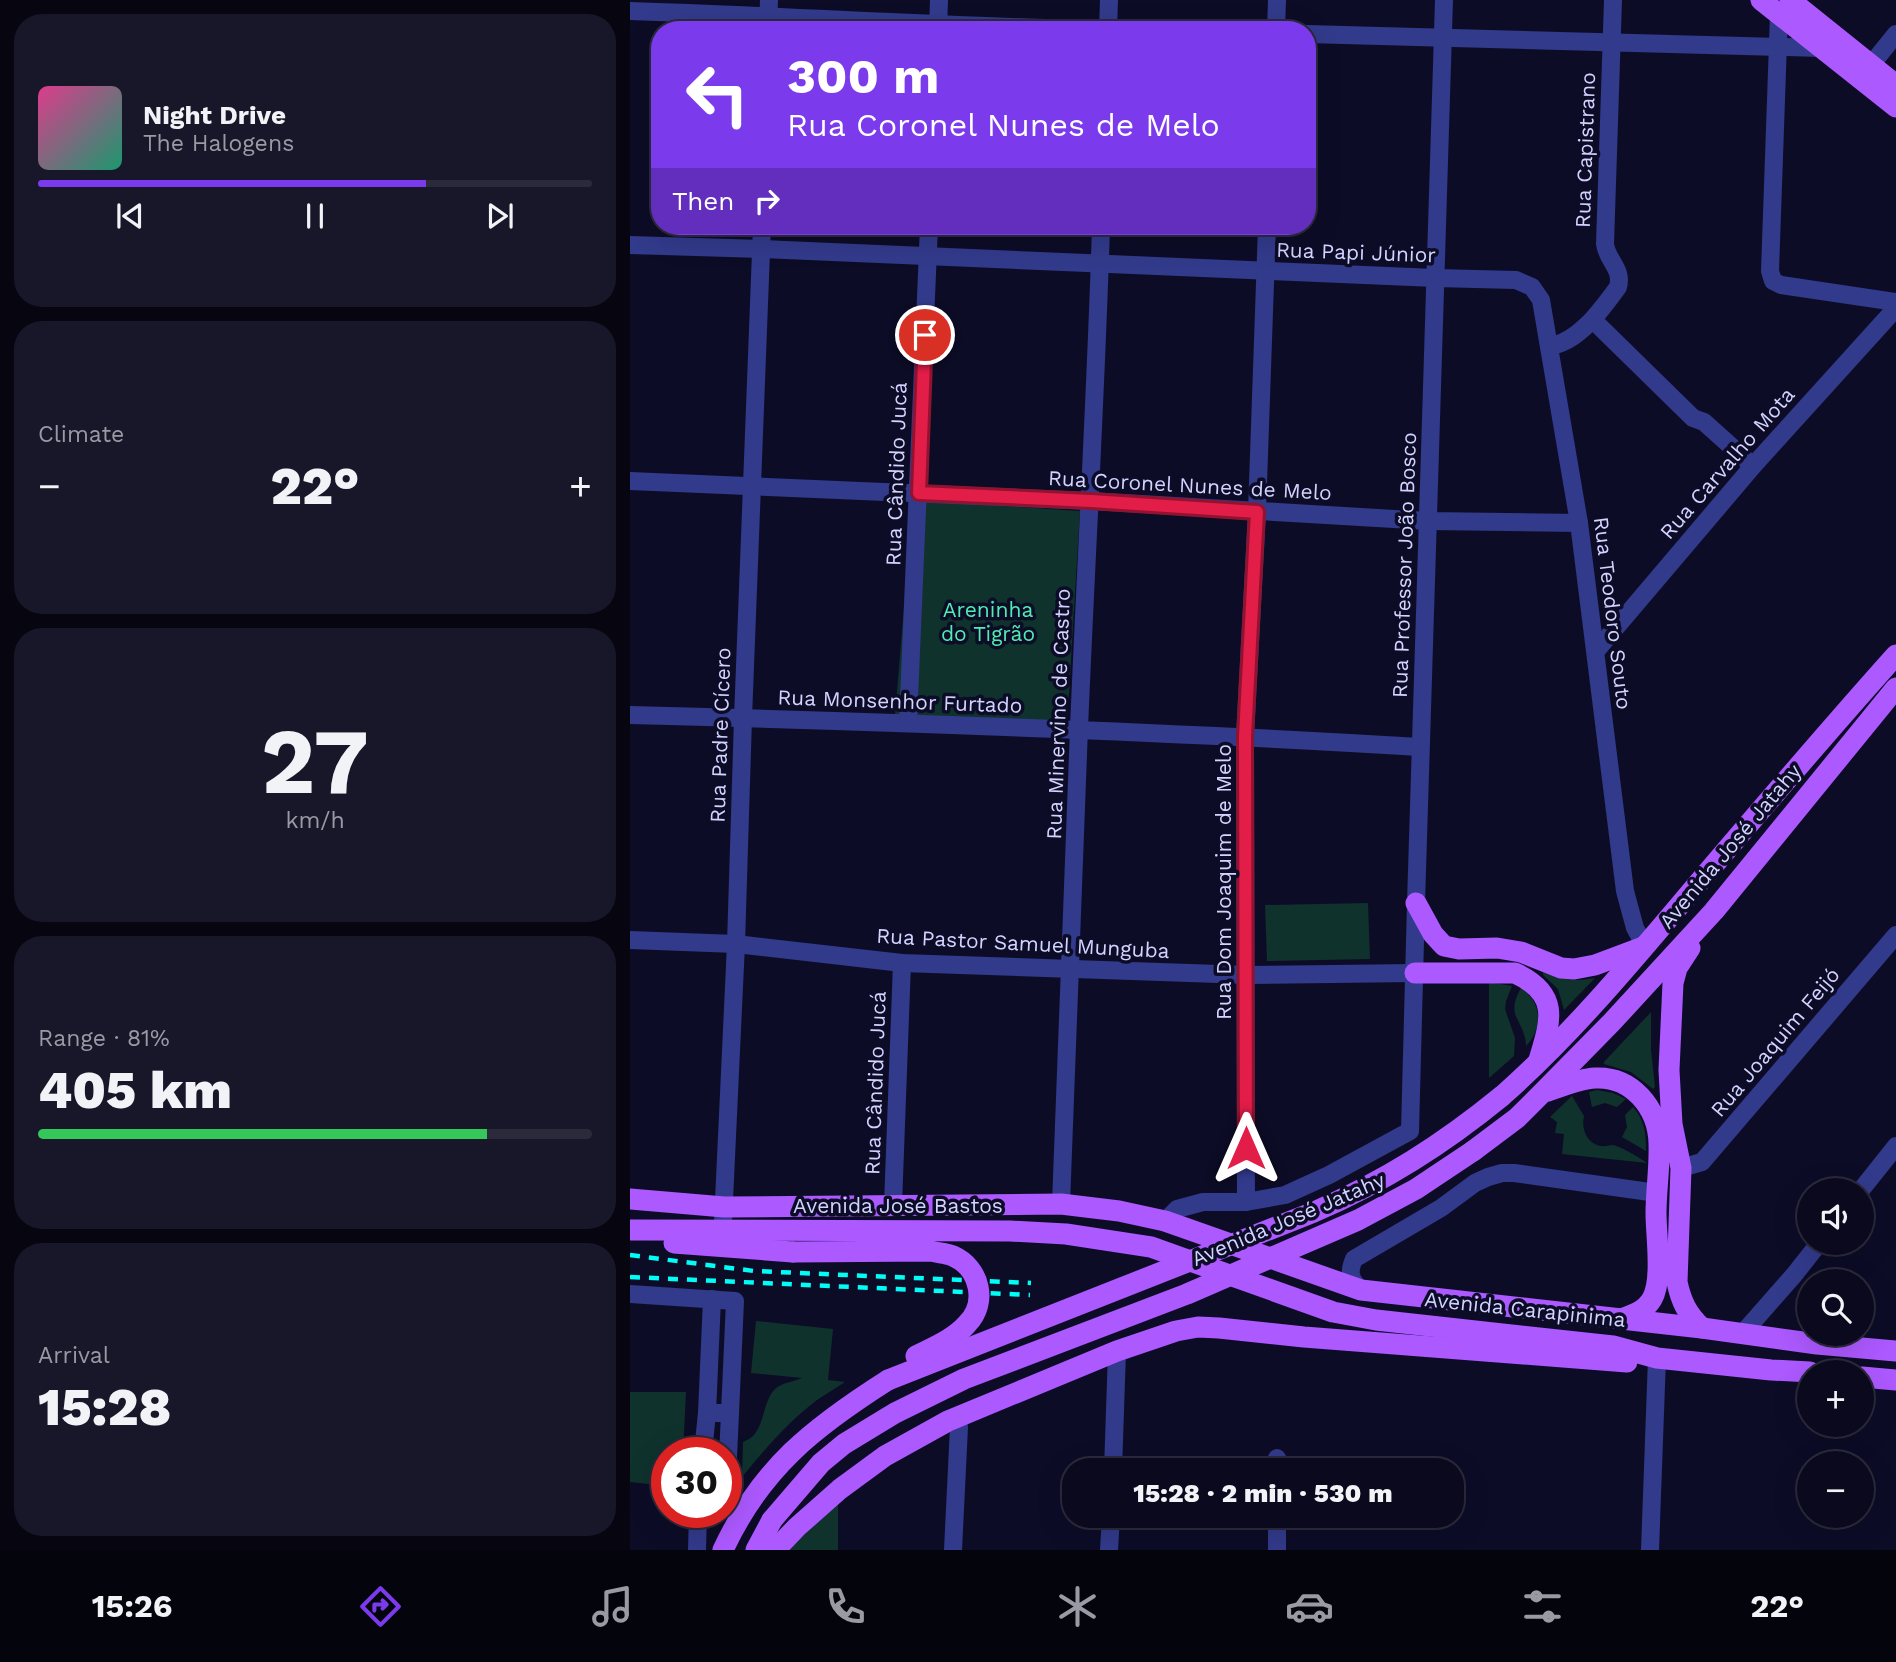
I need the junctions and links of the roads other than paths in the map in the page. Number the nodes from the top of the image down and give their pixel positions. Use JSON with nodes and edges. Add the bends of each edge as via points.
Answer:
{"nodes":[{"id":1,"x":939,"y":0,"type":"edge"},
{"id":2,"x":1109,"y":0,"type":"edge"},
{"id":3,"x":1277,"y":0,"type":"edge"},
{"id":4,"x":1444,"y":0,"type":"edge"},
{"id":5,"x":1613,"y":0,"type":"edge"},
{"id":6,"x":1761,"y":0,"type":"edge"},
{"id":7,"x":1784,"y":7,"type":"edge"},
{"id":8,"x":630,"y":11,"type":"edge"},
{"id":9,"x":768,"y":15,"type":"edge"},
{"id":10,"x":853,"y":21,"type":"edge"},
{"id":11,"x":938,"y":21,"type":"edge"},
{"id":12,"x":1108,"y":21,"type":"edge"},
{"id":13,"x":1276,"y":21,"type":"edge"},
{"id":14,"x":1316,"y":34,"type":"edge"},
{"id":15,"x":1896,"y":34,"type":"edge"},
{"id":16,"x":1443,"y":39,"type":"junction"},
{"id":17,"x":1612,"y":42,"type":"junction"},
{"id":18,"x":1779,"y":48,"type":"junction"},
{"id":19,"x":1821,"y":48,"type":"junction"},
{"id":20,"x":1871,"y":65,"type":"junction"},
{"id":21,"x":1896,"y":85,"type":"edge"},
{"id":22,"x":1896,"y":107,"type":"edge"},
{"id":23,"x":762,"y":235,"type":"edge"},
{"id":24,"x":929,"y":235,"type":"edge"},
{"id":25,"x":1101,"y":235,"type":"edge"},
{"id":26,"x":1267,"y":235,"type":"edge"},
{"id":27,"x":630,"y":245,"type":"edge"},
{"id":28,"x":762,"y":249,"type":"junction"},
{"id":29,"x":928,"y":256,"type":"junction"},
{"id":30,"x":1100,"y":264,"type":"junction"},
{"id":31,"x":1265,"y":271,"type":"junction"},
{"id":32,"x":1436,"y":278,"type":"junction"},
{"id":33,"x":1532,"y":287,"type":"joint"},
{"id":34,"x":1896,"y":302,"type":"edge"},
{"id":35,"x":1896,"y":308,"type":"edge"},
{"id":36,"x":1593,"y":320,"type":"junction"},
{"id":37,"x":1549,"y":346,"type":"junction"},
{"id":38,"x":1754,"y":466,"type":"junction"},
{"id":39,"x":630,"y":481,"type":"edge"},
{"id":40,"x":753,"y":486,"type":"junction"},
{"id":41,"x":919,"y":493,"type":"junction"},
{"id":42,"x":1091,"y":501,"type":"junction"},
{"id":43,"x":1257,"y":512,"type":"junction"},
{"id":44,"x":1428,"y":522,"type":"junction"},
{"id":45,"x":1579,"y":523,"type":"junction"},
{"id":46,"x":1595,"y":651,"type":"junction"},
{"id":47,"x":1896,"y":655,"type":"edge"},
{"id":48,"x":1896,"y":688,"type":"edge"},
{"id":49,"x":630,"y":715,"type":"edge"},
{"id":50,"x":743,"y":718,"type":"junction"},
{"id":51,"x":908,"y":723,"type":"junction"},
{"id":52,"x":1079,"y":729,"type":"junction"},
{"id":53,"x":1245,"y":736,"type":"junction"},
{"id":54,"x":1420,"y":747,"type":"junction"},
{"id":55,"x":1416,"y":902,"type":"junction"},
{"id":56,"x":1714,"y":911,"type":"junction"},
{"id":57,"x":1896,"y":935,"type":"edge"},
{"id":58,"x":630,"y":940,"type":"edge"},
{"id":59,"x":736,"y":944,"type":"junction"},
{"id":60,"x":1645,"y":946,"type":"junction"},
{"id":61,"x":902,"y":963,"type":"junction"},
{"id":62,"x":1071,"y":969,"type":"junction"},
{"id":63,"x":1415,"y":973,"type":"junction"},
{"id":64,"x":1247,"y":975,"type":"junction"},
{"id":65,"x":1537,"y":1065,"type":"junction"},
{"id":66,"x":1543,"y":1093,"type":"junction"},
{"id":67,"x":1896,"y":1146,"type":"edge"},
{"id":68,"x":1681,"y":1168,"type":"junction"},
{"id":69,"x":1871,"y":1178,"type":"edge"},
{"id":70,"x":1657,"y":1193,"type":"junction"},
{"id":71,"x":630,"y":1199,"type":"edge"},
{"id":72,"x":1246,"y":1202,"type":"junction"},
{"id":73,"x":1061,"y":1204,"type":"junction"},
{"id":74,"x":893,"y":1205,"type":"junction"},
{"id":75,"x":724,"y":1207,"type":"junction"},
{"id":76,"x":1165,"y":1221,"type":"junction"},
{"id":77,"x":630,"y":1230,"type":"edge"},
{"id":78,"x":630,"y":1236,"type":"edge"},
{"id":79,"x":722,"y":1238,"type":"junction"},
{"id":80,"x":1151,"y":1247,"type":"joint"},
{"id":81,"x":1810,"y":1255,"type":"edge"},
{"id":82,"x":1361,"y":1290,"type":"junction"},
{"id":83,"x":630,"y":1294,"type":"edge"},
{"id":84,"x":712,"y":1299,"type":"junction"},
{"id":85,"x":1619,"y":1319,"type":"junction"},
{"id":86,"x":1702,"y":1328,"type":"junction"},
{"id":87,"x":1742,"y":1334,"type":"junction"},
{"id":88,"x":1117,"y":1351,"type":"junction"},
{"id":89,"x":1896,"y":1352,"type":"edge"},
{"id":90,"x":1651,"y":1356,"type":"junction"},
{"id":91,"x":1797,"y":1371,"type":"edge"},
{"id":92,"x":1874,"y":1378,"type":"edge"},
{"id":93,"x":888,"y":1380,"type":"junction"},
{"id":94,"x":1896,"y":1380,"type":"edge"},
{"id":95,"x":706,"y":1413,"type":"junction"},
{"id":96,"x":730,"y":1413,"type":"junction"},
{"id":97,"x":959,"y":1427,"type":"dead end"},
{"id":98,"x":704,"y":1437,"type":"edge"},
{"id":99,"x":729,"y":1437,"type":"edge"},
{"id":100,"x":1113,"y":1458,"type":"edge"},
{"id":101,"x":698,"y":1528,"type":"edge"},
{"id":102,"x":1110,"y":1528,"type":"edge"},
{"id":103,"x":1277,"y":1528,"type":"edge"},
{"id":104,"x":697,"y":1550,"type":"edge"},
{"id":105,"x":723,"y":1550,"type":"edge"},
{"id":106,"x":756,"y":1550,"type":"edge"},
{"id":107,"x":775,"y":1550,"type":"edge"},
{"id":108,"x":953,"y":1550,"type":"edge"},
{"id":109,"x":1109,"y":1550,"type":"edge"},
{"id":110,"x":1277,"y":1550,"type":"edge"},
{"id":111,"x":1650,"y":1550,"type":"edge"}],
"edges":[{"from":1,"to":11,"type":"street"},
{"from":2,"to":12,"type":"street"},
{"from":3,"to":13,"type":"street"},
{"from":4,"to":16,"type":"street","name":"Rua Professor João Bosco"},
{"from":5,"to":17,"type":"street","name":"Rua Capistrano"},
{"from":6,"to":7,"type":"main road"},
{"from":7,"to":18,"type":"street"},
{"from":7,"to":19,"type":"main road"},
{"from":7,"to":20,"type":"main road"},
{"from":8,"to":9,"type":"street"},
{"from":9,"to":10,"type":"street"},
{"from":14,"to":16,"type":"street"},
{"from":15,"to":20,"type":"street"},
{"from":16,"to":17,"type":"street"},
{"from":16,"to":32,"type":"street","name":"Rua Professor João Bosco"},
{"from":17,"to":18,"type":"street"},
{"from":17,"to":36,"type":"street","name":"Rua Capistrano","via":[[1605,244],[1619,281]]},
{"from":18,"to":19,"type":"street"},
{"from":18,"to":34,"type":"street","via":[[1773,281]]},
{"from":19,"to":22,"type":"main road"},
{"from":20,"to":21,"type":"main road"},
{"from":23,"to":28,"type":"street","name":"Rua Padre Cícero"},
{"from":24,"to":29,"type":"street","name":"Rua Cândido Jucá"},
{"from":25,"to":30,"type":"street","name":"Rua Minervino de Castro"},
{"from":26,"to":31,"type":"street","name":"Rua Dom Joaquim de Melo"},
{"from":27,"to":28,"type":"street","name":"Rua Papi Júnior"},
{"from":28,"to":29,"type":"street","name":"Rua Papi Júnior"},
{"from":28,"to":40,"type":"street","name":"Rua Padre Cícero"},
{"from":29,"to":30,"type":"street","name":"Rua Papi Júnior"},
{"from":29,"to":41,"type":"street","name":"Rua Cândido Jucá"},
{"from":30,"to":31,"type":"street","name":"Rua Papi Júnior"},
{"from":30,"to":42,"type":"street","name":"Rua Minervino de Castro"},
{"from":31,"to":32,"type":"street","name":"Rua Papi Júnior"},
{"from":31,"to":43,"type":"street","name":"Rua Dom Joaquim de Melo"},
{"from":32,"to":33,"type":"street","name":"Rua Papi Júnior","via":[[1517,280]]},
{"from":32,"to":44,"type":"street","name":"Rua Professor João Bosco"},
{"from":33,"to":37,"type":"street","name":"Rua Teodoro Souto","via":[[1541,300]]},
{"from":35,"to":38,"type":"street","name":"Rua Carvalho Mota"},
{"from":36,"to":37,"type":"street","name":"Rua Capistrano","via":[[1562,343]]},
{"from":36,"to":38,"type":"street","via":[[1693,418],[1704,422]]},
{"from":37,"to":45,"type":"street","name":"Rua Teodoro Souto"},
{"from":38,"to":46,"type":"street","name":"Rua Carvalho Mota"},
{"from":39,"to":40,"type":"street","name":"Rua Coronel Nunes de Melo"},
{"from":40,"to":41,"type":"street","name":"Rua Coronel Nunes de Melo"},
{"from":40,"to":50,"type":"street","name":"Rua Padre Cícero"},
{"from":41,"to":42,"type":"street","name":"Rua Coronel Nunes de Melo"},
{"from":41,"to":51,"type":"street","name":"Rua Cândido Jucá"},
{"from":42,"to":43,"type":"street","name":"Rua Coronel Nunes de Melo"},
{"from":42,"to":52,"type":"street","name":"Rua Minervino de Castro"},
{"from":43,"to":44,"type":"street","name":"Rua Coronel Nunes de Melo"},
{"from":43,"to":53,"type":"street","name":"Rua Dom Joaquim de Melo"},
{"from":44,"to":45,"type":"street","name":"Rua Coronel Nunes de Melo"},
{"from":44,"to":54,"type":"street","name":"Rua Professor João Bosco"},
{"from":45,"to":46,"type":"street","name":"Rua Teodoro Souto"},
{"from":46,"to":60,"type":"street","name":"Rua Teodoro Souto","via":[[1625,891]]},
{"from":47,"to":60,"type":"main road","name":"Avenida José Jatahy"},
{"from":48,"to":56,"type":"main road","name":"Avenida José Jatahy"},
{"from":49,"to":50,"type":"street","name":"Rua Monsenhor Furtado"},
{"from":50,"to":51,"type":"street","name":"Rua Monsenhor Furtado"},
{"from":50,"to":59,"type":"street","name":"Rua Padre Cícero"},
{"from":51,"to":52,"type":"street","name":"Rua Monsenhor Furtado"},
{"from":52,"to":53,"type":"street","name":"Rua Monsenhor Furtado"},
{"from":52,"to":62,"type":"street","name":"Rua Minervino de Castro"},
{"from":53,"to":54,"type":"street","name":"Rua Monsenhor Furtado"},
{"from":53,"to":64,"type":"street","name":"Rua Dom Joaquim de Melo"},
{"from":54,"to":55,"type":"street","name":"Rua Professor João Bosco"},
{"from":55,"to":60,"type":"main road","via":[[1433,934],[1444,946],[1459,949],[1521,952],[1574,969]]},
{"from":55,"to":63,"type":"street","name":"Rua Professor João Bosco"},
{"from":56,"to":66,"type":"main road","name":"Avenida José Jatahy"},
{"from":56,"to":68,"type":"main road","via":[[1677,968],[1673,983],[1669,1070],[1672,1124]]},
{"from":57,"to":68,"type":"street","name":"Rua Joaquim Feijó","via":[[1702,1162]]},
{"from":58,"to":59,"type":"street","name":"Rua Pastor Samuel Munguba"},
{"from":59,"to":61,"type":"street","name":"Rua Pastor Samuel Munguba"},
{"from":59,"to":75,"type":"street","name":"Rua Padre Cícero"},
{"from":60,"to":65,"type":"main road","name":"Avenida José Jatahy"},
{"from":61,"to":62,"type":"street","name":"Rua Pastor Samuel Munguba"},
{"from":61,"to":74,"type":"street","name":"Rua Cândido Jucá"},
{"from":62,"to":64,"type":"street","name":"Rua Pastor Samuel Munguba"},
{"from":62,"to":73,"type":"street","name":"Rua Minervino de Castro"},
{"from":63,"to":64,"type":"street","name":"Rua Pastor Samuel Munguba"},
{"from":63,"to":65,"type":"main road","via":[[1516,973],[1529,979],[1549,1010]]},
{"from":63,"to":72,"type":"street","name":"Rua Professor João Bosco","via":[[1410,1131],[1285,1195]]},
{"from":64,"to":72,"type":"street","name":"Rua Dom Joaquim de Melo"},
{"from":65,"to":93,"type":"main road","name":"Avenida José Jatahy","bridge":true,"via":[[1463,1128],[1350,1196]]},
{"from":66,"to":70,"type":"main road","via":[[1595,1078],[1634,1090],[1648,1105],[1658,1132]]},
{"from":66,"to":106,"type":"main road","name":"Avenida José Jatahy","bridge":true,"via":[[1445,1171],[1358,1220],[1187,1294],[964,1379],[895,1413],[829,1457],[772,1520]]},
{"from":67,"to":69,"type":"street"},
{"from":68,"to":86,"type":"main road","via":[[1676,1282],[1685,1308]]},
{"from":70,"to":82,"type":"street","via":[[1514,1174],[1488,1177],[1354,1259],[1352,1282]]},
{"from":70,"to":85,"type":"main road","via":[[1653,1298],[1636,1314]]},
{"from":71,"to":75,"type":"main road","name":"Avenida José Bastos"},
{"from":72,"to":76,"type":"street","via":[[1203,1202],[1177,1209]]},
{"from":73,"to":74,"type":"main road","name":"Avenida José Bastos"},
{"from":73,"to":76,"type":"main road","name":"Avenida José Bastos"},
{"from":74,"to":75,"type":"main road","name":"Avenida José Bastos"},
{"from":75,"to":79,"type":"street","name":"Rua Padre Cícero"},
{"from":76,"to":82,"type":"main road","name":"Avenida Carapinima"},
{"from":77,"to":79,"type":"main road","name":"Avenida José Bastos"},
{"from":78,"to":79,"type":"main road","via":[[646,1240]]},
{"from":79,"to":80,"type":"main road","name":"Avenida José Bastos","via":[[1010,1231]]},
{"from":79,"to":93,"type":"main road","bridge":true,"via":[[793,1252],[931,1251],[953,1256],[966,1265],[980,1289],[974,1316],[946,1340],[904,1363]]},
{"from":80,"to":90,"type":"main road","name":"Avenida Carapinima","via":[[1333,1312],[1613,1346]]},
{"from":81,"to":87,"type":"street"},
{"from":82,"to":85,"type":"main road","name":"Avenida Carapinima"},
{"from":83,"to":84,"type":"street"},
{"from":84,"to":95,"type":"street"},
{"from":84,"to":96,"type":"street","via":[[735,1301]]},
{"from":85,"to":86,"type":"main road","name":"Avenida Carapinima"},
{"from":86,"to":87,"type":"main road","name":"Avenida Carapinima"},
{"from":87,"to":89,"type":"main road","name":"Avenida Carapinima"},
{"from":88,"to":90,"type":"main road","via":[[1198,1327],[1629,1362]]},
{"from":88,"to":100,"type":"street"},
{"from":88,"to":107,"type":"main road","via":[[948,1421],[886,1456],[840,1489]]},
{"from":90,"to":91,"type":"main road","name":"Avenida Carapinima"},
{"from":90,"to":111,"type":"street"},
{"from":92,"to":94,"type":"main road"},
{"from":93,"to":105,"type":"main road","name":"Avenida José Jatahy","via":[[848,1405],[782,1460],[750,1500]]},
{"from":95,"to":96,"type":"street"},
{"from":95,"to":98,"type":"street"},
{"from":96,"to":99,"type":"street"},
{"from":97,"to":108,"type":"street"},
{"from":101,"to":104,"type":"street"},
{"from":102,"to":109,"type":"street"},
{"from":103,"to":110,"type":"street"}]}
